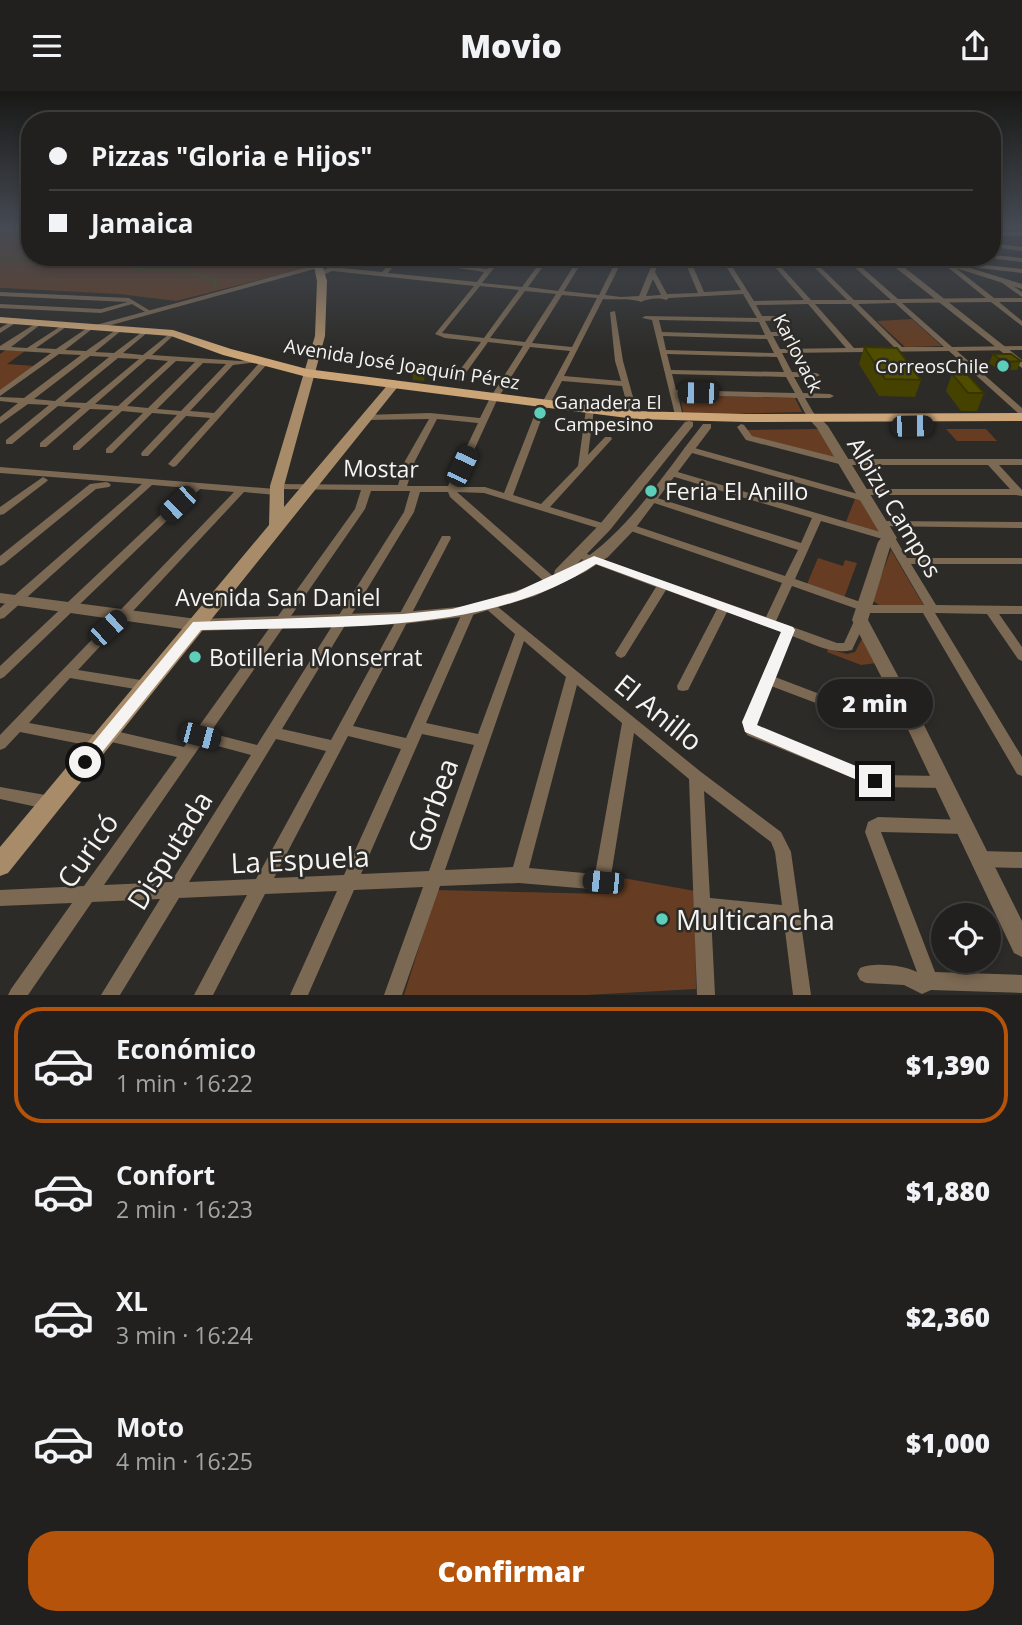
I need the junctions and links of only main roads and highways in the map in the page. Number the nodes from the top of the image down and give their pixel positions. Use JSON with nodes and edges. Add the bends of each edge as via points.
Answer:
{"nodes":[{"id":1,"x":316,"y":270,"type":"edge"},
{"id":2,"x":0,"y":320,"type":"edge"},
{"id":3,"x":307,"y":373,"type":"junction"},
{"id":4,"x":394,"y":384,"type":"junction"},
{"id":5,"x":1022,"y":414,"type":"edge"},
{"id":6,"x":684,"y":420,"type":"junction"},
{"id":7,"x":955,"y":421,"type":"junction"},
{"id":8,"x":743,"y":423,"type":"junction"},
{"id":9,"x":1022,"y":425,"type":"edge"},
{"id":10,"x":277,"y":528,"type":"junction"},
{"id":11,"x":0,"y":865,"type":"edge"}],
"edges":[{"from":1,"to":3,"type":"main road","via":[[320,336]]},
{"from":2,"to":3,"type":"main road","name":"Avenida José Joaquín Pérez","via":[[173,333]]},
{"from":3,"to":4,"type":"main road","name":"Avenida José Joaquín Pérez"},
{"from":3,"to":10,"type":"main road","via":[[276,489]]},
{"from":4,"to":6,"type":"main road","name":"Avenida José Joaquín Pérez"},
{"from":4,"to":10,"type":"main road"},
{"from":5,"to":7,"type":"main road","name":"Avenida José Joaquín Pérez"},
{"from":6,"to":8,"type":"main road"},
{"from":6,"to":8,"type":"main road","name":"Avenida José Joaquín Pérez","via":[[707,426]]},
{"from":7,"to":8,"type":"main road","name":"Avenida José Joaquín Pérez"},
{"from":7,"to":9,"type":"main road","name":"Avenida José Joaquín Pérez"},
{"from":10,"to":11,"type":"main road"}]}
